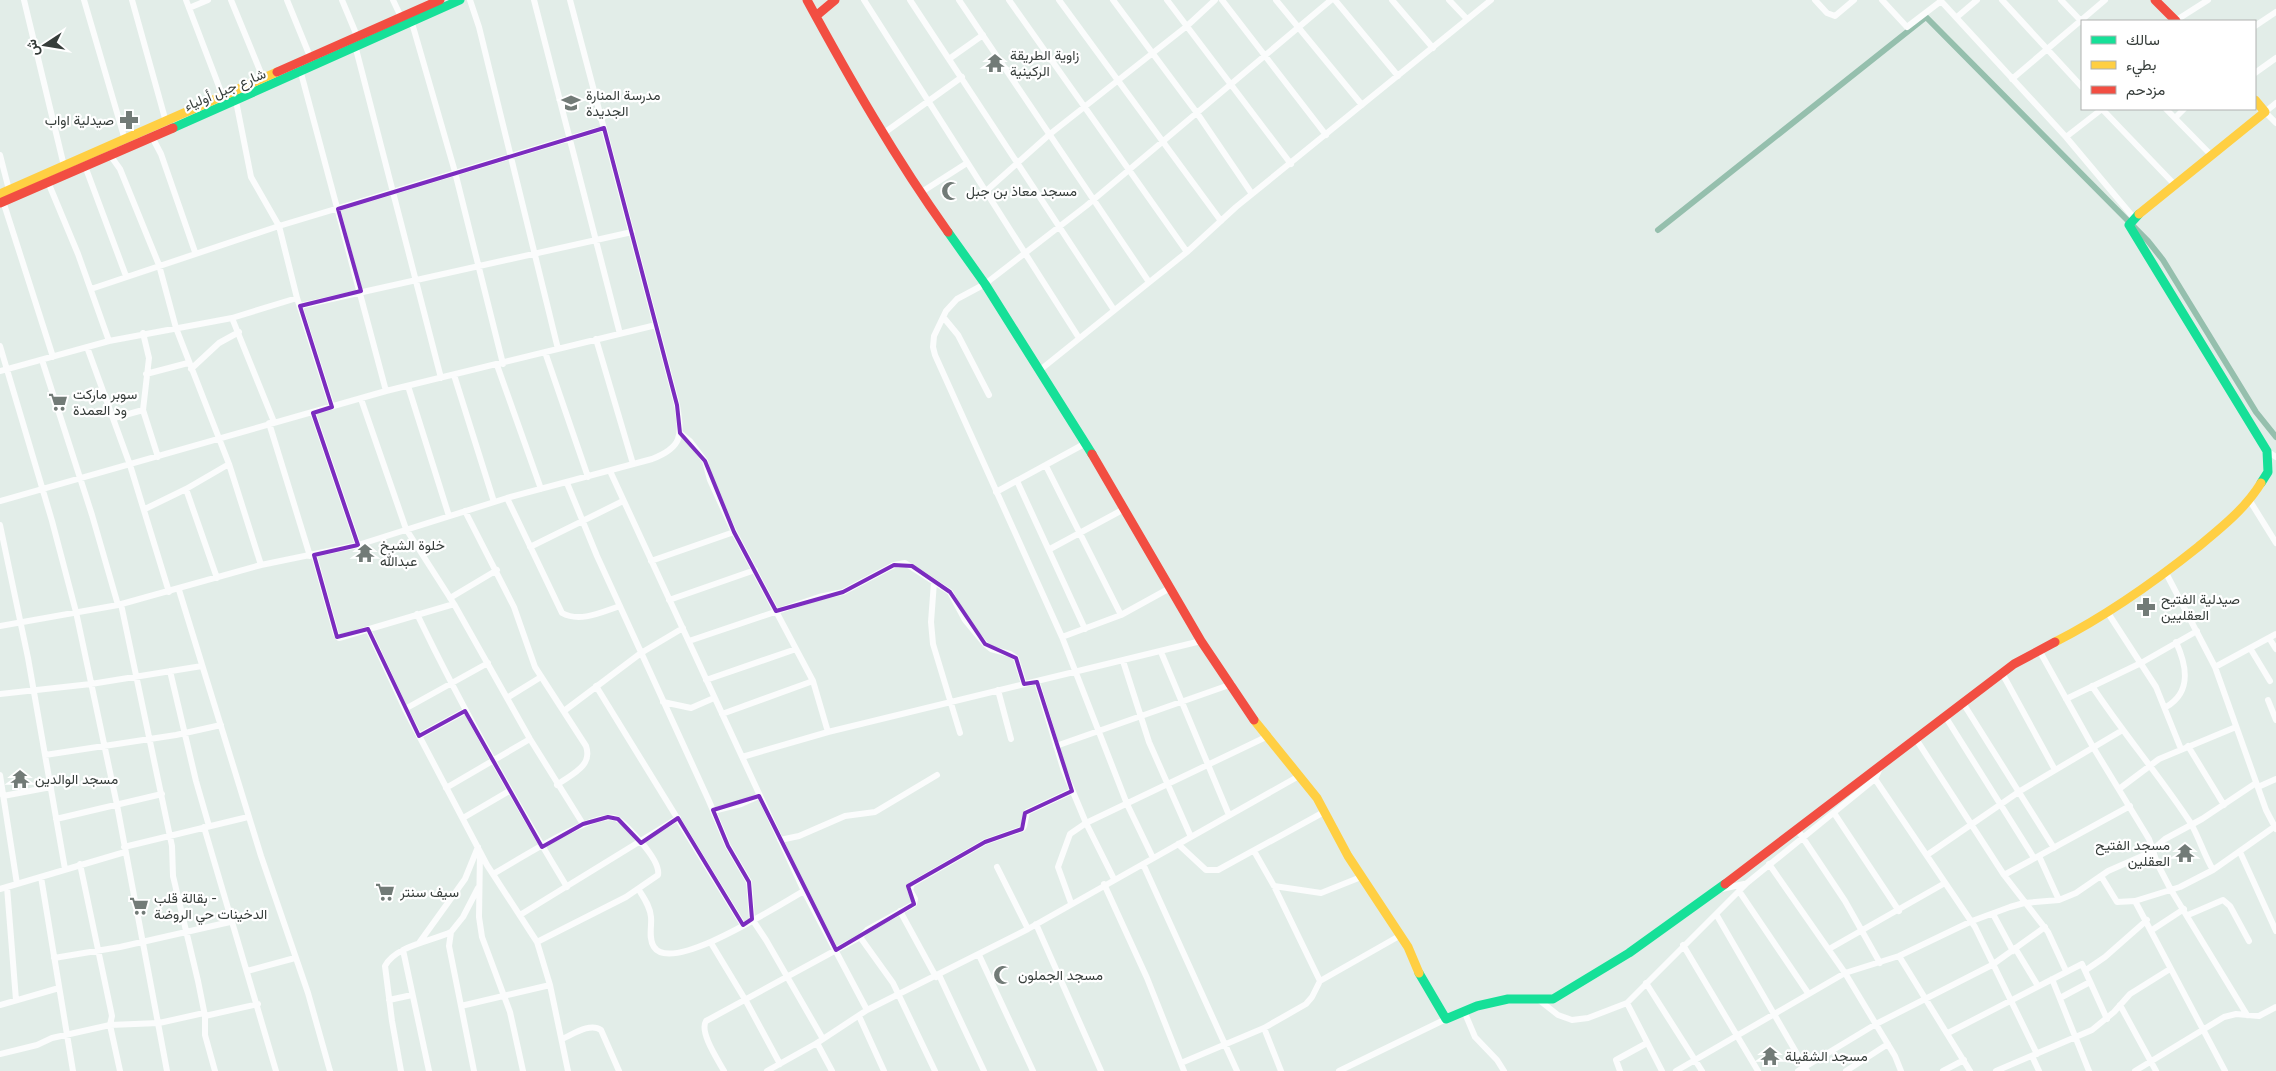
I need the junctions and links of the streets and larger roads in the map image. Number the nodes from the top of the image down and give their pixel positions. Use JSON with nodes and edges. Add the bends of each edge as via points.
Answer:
{"nodes":[{"id":1,"x":24,"y":0,"type":"edge"},
{"id":2,"x":84,"y":0,"type":"edge"},
{"id":3,"x":132,"y":0,"type":"edge"},
{"id":4,"x":186,"y":0,"type":"edge"},
{"id":5,"x":208,"y":0,"type":"edge"},
{"id":6,"x":230,"y":0,"type":"edge"},
{"id":7,"x":286,"y":0,"type":"edge"},
{"id":8,"x":342,"y":0,"type":"edge"},
{"id":9,"x":394,"y":0,"type":"edge"},
{"id":10,"x":440,"y":0,"type":"edge"},
{"id":11,"x":460,"y":0,"type":"edge"},
{"id":12,"x":470,"y":0,"type":"edge"},
{"id":13,"x":534,"y":0,"type":"edge"},
{"id":14,"x":570,"y":0,"type":"edge"},
{"id":15,"x":807,"y":0,"type":"edge"},
{"id":16,"x":835,"y":0,"type":"edge"},
{"id":17,"x":864,"y":0,"type":"edge"},
{"id":18,"x":910,"y":0,"type":"edge"},
{"id":19,"x":959,"y":0,"type":"edge"},
{"id":20,"x":1009,"y":0,"type":"edge"},
{"id":21,"x":1059,"y":0,"type":"edge"},
{"id":22,"x":1113,"y":0,"type":"edge"},
{"id":23,"x":1167,"y":0,"type":"edge"},
{"id":24,"x":1215,"y":0,"type":"edge"},
{"id":25,"x":1222,"y":0,"type":"edge"},
{"id":26,"x":1276,"y":0,"type":"edge"},
{"id":27,"x":1333,"y":0,"type":"edge"},
{"id":28,"x":1392,"y":0,"type":"edge"},
{"id":29,"x":1449,"y":0,"type":"edge"},
{"id":30,"x":1491,"y":0,"type":"edge"},
{"id":31,"x":1814,"y":0,"type":"edge"},
{"id":32,"x":1854,"y":0,"type":"edge"},
{"id":33,"x":1882,"y":0,"type":"edge"},
{"id":34,"x":1941,"y":0,"type":"edge"},
{"id":35,"x":1977,"y":0,"type":"edge"},
{"id":36,"x":2002,"y":0,"type":"edge"},
{"id":37,"x":2061,"y":0,"type":"edge"},
{"id":38,"x":2106,"y":0,"type":"edge"},
{"id":39,"x":2155,"y":0,"type":"edge"},
{"id":40,"x":2208,"y":0,"type":"edge"},
{"id":41,"x":189,"y":8,"type":"junction"},
{"id":42,"x":2276,"y":12,"type":"edge"},
{"id":43,"x":816,"y":16,"type":"junction"},
{"id":44,"x":401,"y":17,"type":"junction"},
{"id":45,"x":1957,"y":17,"type":"junction"},
{"id":46,"x":1467,"y":19,"type":"junction"},
{"id":47,"x":2081,"y":20,"type":"edge"},
{"id":48,"x":2083,"y":20,"type":"edge"},
{"id":49,"x":2175,"y":20,"type":"edge"},
{"id":50,"x":2178,"y":20,"type":"edge"},
{"id":51,"x":2081,"y":22,"type":"edge"},
{"id":52,"x":412,"y":23,"type":"junction"},
{"id":53,"x":2256,"y":25,"type":"edge"},
{"id":54,"x":1187,"y":26,"type":"junction"},
{"id":55,"x":1299,"y":27,"type":"junction"},
{"id":56,"x":983,"y":35,"type":"junction"},
{"id":57,"x":357,"y":36,"type":"junction"},
{"id":58,"x":1433,"y":48,"type":"junction"},
{"id":59,"x":356,"y":49,"type":"junction"},
{"id":60,"x":2048,"y":50,"type":"junction"},
{"id":61,"x":1151,"y":54,"type":"junction"},
{"id":62,"x":1265,"y":56,"type":"junction"},
{"id":63,"x":310,"y":58,"type":"junction"},
{"id":64,"x":2276,"y":58,"type":"edge"},
{"id":65,"x":949,"y":59,"type":"junction"},
{"id":66,"x":314,"y":67,"type":"junction"},
{"id":67,"x":2256,"y":72,"type":"edge"},
{"id":68,"x":301,"y":73,"type":"junction"},
{"id":69,"x":1398,"y":76,"type":"junction"},
{"id":70,"x":962,"y":77,"type":"junction"},
{"id":71,"x":263,"y":78,"type":"junction"},
{"id":72,"x":2012,"y":79,"type":"junction"},
{"id":73,"x":1118,"y":80,"type":"junction"},
{"id":74,"x":1231,"y":85,"type":"junction"},
{"id":75,"x":2081,"y":86,"type":"edge"},
{"id":76,"x":223,"y":97,"type":"junction"},
{"id":77,"x":236,"y":101,"type":"junction"},
{"id":78,"x":2256,"y":101,"type":"edge"},
{"id":79,"x":927,"y":102,"type":"junction"},
{"id":80,"x":2276,"y":103,"type":"edge"},
{"id":81,"x":1362,"y":105,"type":"junction"},
{"id":82,"x":1085,"y":107,"type":"junction"},
{"id":83,"x":2101,"y":110,"type":"edge"},
{"id":84,"x":2103,"y":110,"type":"edge"},
{"id":85,"x":2167,"y":110,"type":"edge"},
{"id":86,"x":2183,"y":110,"type":"edge"},
{"id":87,"x":2265,"y":112,"type":"junction"},
{"id":88,"x":1196,"y":113,"type":"junction"},
{"id":89,"x":2175,"y":118,"type":"junction"},
{"id":90,"x":166,"y":122,"type":"junction"},
{"id":91,"x":2276,"y":122,"type":"edge"},
{"id":92,"x":604,"y":128,"type":"junction"},
{"id":93,"x":884,"y":133,"type":"junction"},
{"id":94,"x":1050,"y":134,"type":"junction"},
{"id":95,"x":1326,"y":135,"type":"junction"},
{"id":96,"x":152,"y":137,"type":"junction"},
{"id":97,"x":2066,"y":137,"type":"junction"},
{"id":98,"x":569,"y":138,"type":"junction"},
{"id":99,"x":125,"y":140,"type":"junction"},
{"id":100,"x":1162,"y":142,"type":"junction"},
{"id":101,"x":0,"y":155,"type":"edge"},
{"id":102,"x":110,"y":155,"type":"junction"},
{"id":103,"x":511,"y":155,"type":"junction"},
{"id":104,"x":2212,"y":156,"type":"junction"},
{"id":105,"x":967,"y":163,"type":"junction"},
{"id":106,"x":1018,"y":164,"type":"junction"},
{"id":107,"x":1291,"y":164,"type":"junction"},
{"id":108,"x":64,"y":166,"type":"junction"},
{"id":109,"x":85,"y":166,"type":"junction"},
{"id":110,"x":1128,"y":170,"type":"junction"},
{"id":111,"x":455,"y":172,"type":"junction"},
{"id":112,"x":48,"y":182,"type":"junction"},
{"id":113,"x":29,"y":186,"type":"junction"},
{"id":114,"x":2175,"y":186,"type":"junction"},
{"id":115,"x":394,"y":192,"type":"junction"},
{"id":116,"x":985,"y":192,"type":"junction"},
{"id":117,"x":920,"y":193,"type":"junction"},
{"id":118,"x":1252,"y":194,"type":"junction"},
{"id":119,"x":3,"y":197,"type":"edge"},
{"id":120,"x":1093,"y":199,"type":"junction"},
{"id":121,"x":338,"y":209,"type":"junction"},
{"id":122,"x":2134,"y":218,"type":"junction"},
{"id":123,"x":1221,"y":221,"type":"junction"},
{"id":124,"x":279,"y":226,"type":"junction"},
{"id":125,"x":1058,"y":226,"type":"junction"},
{"id":126,"x":632,"y":232,"type":"junction"},
{"id":127,"x":596,"y":239,"type":"junction"},
{"id":128,"x":195,"y":252,"type":"junction"},
{"id":129,"x":1024,"y":252,"type":"junction"},
{"id":130,"x":1187,"y":252,"type":"junction"},
{"id":131,"x":535,"y":254,"type":"junction"},
{"id":132,"x":159,"y":265,"type":"junction"},
{"id":133,"x":480,"y":267,"type":"junction"},
{"id":134,"x":126,"y":276,"type":"junction"},
{"id":135,"x":415,"y":280,"type":"junction"},
{"id":136,"x":1149,"y":282,"type":"junction"},
{"id":137,"x":985,"y":284,"type":"junction"},
{"id":138,"x":91,"y":289,"type":"junction"},
{"id":139,"x":361,"y":291,"type":"junction"},
{"id":140,"x":297,"y":298,"type":"junction"},
{"id":141,"x":300,"y":306,"type":"junction"},
{"id":142,"x":1114,"y":310,"type":"junction"},
{"id":143,"x":232,"y":318,"type":"junction"},
{"id":144,"x":944,"y":318,"type":"junction"},
{"id":145,"x":656,"y":325,"type":"junction"},
{"id":146,"x":176,"y":328,"type":"junction"},
{"id":147,"x":239,"y":332,"type":"junction"},
{"id":148,"x":143,"y":334,"type":"junction"},
{"id":149,"x":620,"y":334,"type":"junction"},
{"id":150,"x":1079,"y":338,"type":"junction"},
{"id":151,"x":596,"y":339,"type":"junction"},
{"id":152,"x":109,"y":341,"type":"junction"},
{"id":153,"x":0,"y":346,"type":"edge"},
{"id":154,"x":87,"y":347,"type":"junction"},
{"id":155,"x":558,"y":348,"type":"junction"},
{"id":156,"x":545,"y":352,"type":"junction"},
{"id":157,"x":53,"y":357,"type":"junction"},
{"id":158,"x":42,"y":360,"type":"junction"},
{"id":159,"x":500,"y":364,"type":"junction"},
{"id":160,"x":189,"y":366,"type":"junction"},
{"id":161,"x":4,"y":370,"type":"edge"},
{"id":162,"x":1040,"y":370,"type":"junction"},
{"id":163,"x":146,"y":374,"type":"junction"},
{"id":164,"x":454,"y":375,"type":"junction"},
{"id":165,"x":441,"y":378,"type":"junction"},
{"id":166,"x":408,"y":386,"type":"junction"},
{"id":167,"x":386,"y":391,"type":"junction"},
{"id":168,"x":989,"y":395,"type":"dead end"},
{"id":169,"x":361,"y":399,"type":"junction"},
{"id":170,"x":332,"y":407,"type":"junction"},
{"id":171,"x":143,"y":410,"type":"junction"},
{"id":172,"x":313,"y":412,"type":"junction"},
{"id":173,"x":114,"y":418,"type":"junction"},
{"id":174,"x":272,"y":423,"type":"junction"},
{"id":175,"x":680,"y":433,"type":"junction"},
{"id":176,"x":219,"y":438,"type":"junction"},
{"id":177,"x":1086,"y":443,"type":"junction"},
{"id":178,"x":2267,"y":451,"type":"junction"},
{"id":179,"x":158,"y":457,"type":"junction"},
{"id":180,"x":2276,"y":457,"type":"edge"},
{"id":181,"x":229,"y":464,"type":"junction"},
{"id":182,"x":633,"y":464,"type":"junction"},
{"id":183,"x":130,"y":465,"type":"junction"},
{"id":184,"x":1046,"y":466,"type":"junction"},
{"id":185,"x":610,"y":471,"type":"junction"},
{"id":186,"x":588,"y":477,"type":"junction"},
{"id":187,"x":80,"y":478,"type":"junction"},
{"id":188,"x":1017,"y":481,"type":"junction"},
{"id":189,"x":566,"y":482,"type":"junction"},
{"id":190,"x":186,"y":489,"type":"junction"},
{"id":191,"x":541,"y":489,"type":"junction"},
{"id":192,"x":43,"y":490,"type":"junction"},
{"id":193,"x":996,"y":492,"type":"junction"},
{"id":194,"x":507,"y":498,"type":"junction"},
{"id":195,"x":0,"y":501,"type":"edge"},
{"id":196,"x":623,"y":501,"type":"junction"},
{"id":197,"x":494,"y":502,"type":"junction"},
{"id":198,"x":2250,"y":502,"type":"junction"},
{"id":199,"x":1124,"y":509,"type":"junction"},
{"id":200,"x":145,"y":510,"type":"junction"},
{"id":201,"x":465,"y":511,"type":"junction"},
{"id":202,"x":449,"y":516,"type":"junction"},
{"id":203,"x":582,"y":522,"type":"junction"},
{"id":204,"x":0,"y":525,"type":"edge"},
{"id":205,"x":406,"y":529,"type":"junction"},
{"id":206,"x":734,"y":532,"type":"junction"},
{"id":207,"x":1082,"y":534,"type":"junction"},
{"id":208,"x":2276,"y":543,"type":"edge"},
{"id":209,"x":358,"y":544,"type":"junction"},
{"id":210,"x":530,"y":547,"type":"junction"},
{"id":211,"x":1050,"y":549,"type":"junction"},
{"id":212,"x":312,"y":555,"type":"junction"},
{"id":213,"x":650,"y":561,"type":"junction"},
{"id":214,"x":261,"y":565,"type":"junction"},
{"id":215,"x":497,"y":570,"type":"junction"},
{"id":216,"x":755,"y":570,"type":"junction"},
{"id":217,"x":2166,"y":573,"type":"junction"},
{"id":218,"x":217,"y":578,"type":"junction"},
{"id":219,"x":934,"y":582,"type":"junction"},
{"id":220,"x":1170,"y":588,"type":"junction"},
{"id":221,"x":180,"y":590,"type":"junction"},
{"id":222,"x":169,"y":592,"type":"junction"},
{"id":223,"x":669,"y":600,"type":"junction"},
{"id":224,"x":452,"y":601,"type":"junction"},
{"id":225,"x":120,"y":605,"type":"junction"},
{"id":226,"x":620,"y":606,"type":"junction"},
{"id":227,"x":76,"y":612,"type":"junction"},
{"id":228,"x":776,"y":612,"type":"junction"},
{"id":229,"x":2108,"y":613,"type":"junction"},
{"id":230,"x":417,"y":614,"type":"junction"},
{"id":231,"x":1121,"y":615,"type":"junction"},
{"id":232,"x":21,"y":623,"type":"junction"},
{"id":233,"x":0,"y":626,"type":"edge"},
{"id":234,"x":683,"y":628,"type":"junction"},
{"id":235,"x":368,"y":629,"type":"junction"},
{"id":236,"x":1084,"y":629,"type":"junction"},
{"id":237,"x":2197,"y":631,"type":"junction"},
{"id":238,"x":2276,"y":634,"type":"edge"},
{"id":239,"x":1062,"y":638,"type":"junction"},
{"id":240,"x":2268,"y":638,"type":"junction"},
{"id":241,"x":689,"y":641,"type":"junction"},
{"id":242,"x":1201,"y":641,"type":"junction"},
{"id":243,"x":2176,"y":642,"type":"junction"},
{"id":244,"x":2250,"y":648,"type":"junction"},
{"id":245,"x":796,"y":649,"type":"junction"},
{"id":246,"x":2276,"y":649,"type":"edge"},
{"id":247,"x":2038,"y":650,"type":"junction"},
{"id":248,"x":1161,"y":652,"type":"junction"},
{"id":249,"x":641,"y":653,"type":"junction"},
{"id":250,"x":1123,"y":661,"type":"junction"},
{"id":251,"x":2141,"y":662,"type":"junction"},
{"id":252,"x":488,"y":663,"type":"junction"},
{"id":253,"x":202,"y":666,"type":"junction"},
{"id":254,"x":2215,"y":667,"type":"junction"},
{"id":255,"x":170,"y":671,"type":"junction"},
{"id":256,"x":1076,"y":672,"type":"junction"},
{"id":257,"x":2002,"y":673,"type":"junction"},
{"id":258,"x":135,"y":676,"type":"junction"},
{"id":259,"x":541,"y":677,"type":"junction"},
{"id":260,"x":706,"y":680,"type":"junction"},
{"id":261,"x":814,"y":681,"type":"junction"},
{"id":262,"x":2270,"y":681,"type":"dead end"},
{"id":263,"x":1037,"y":682,"type":"junction"},
{"id":264,"x":450,"y":683,"type":"junction"},
{"id":265,"x":91,"y":684,"type":"junction"},
{"id":266,"x":1024,"y":684,"type":"junction"},
{"id":267,"x":1232,"y":684,"type":"junction"},
{"id":268,"x":596,"y":686,"type":"junction"},
{"id":269,"x":2092,"y":686,"type":"junction"},
{"id":270,"x":34,"y":690,"type":"junction"},
{"id":271,"x":998,"y":690,"type":"junction"},
{"id":272,"x":0,"y":694,"type":"edge"},
{"id":273,"x":507,"y":698,"type":"junction"},
{"id":274,"x":714,"y":698,"type":"junction"},
{"id":275,"x":2066,"y":700,"type":"junction"},
{"id":276,"x":2268,"y":700,"type":"dead end"},
{"id":277,"x":950,"y":701,"type":"junction"},
{"id":278,"x":663,"y":702,"type":"junction"},
{"id":279,"x":1181,"y":702,"type":"junction"},
{"id":280,"x":1963,"y":703,"type":"junction"},
{"id":281,"x":2166,"y":707,"type":"junction"},
{"id":282,"x":405,"y":709,"type":"junction"},
{"id":283,"x":465,"y":711,"type":"junction"},
{"id":284,"x":564,"y":711,"type":"junction"},
{"id":285,"x":722,"y":714,"type":"junction"},
{"id":286,"x":1140,"y":716,"type":"junction"},
{"id":287,"x":1945,"y":716,"type":"junction"},
{"id":288,"x":2276,"y":720,"type":"edge"},
{"id":289,"x":221,"y":726,"type":"junction"},
{"id":290,"x":2236,"y":727,"type":"junction"},
{"id":291,"x":2122,"y":730,"type":"junction"},
{"id":292,"x":185,"y":732,"type":"junction"},
{"id":293,"x":828,"y":732,"type":"junction"},
{"id":294,"x":1098,"y":732,"type":"junction"},
{"id":295,"x":960,"y":733,"type":"dead end"},
{"id":296,"x":419,"y":736,"type":"junction"},
{"id":297,"x":1266,"y":737,"type":"junction"},
{"id":298,"x":150,"y":738,"type":"junction"},
{"id":299,"x":1011,"y":738,"type":"dead end"},
{"id":300,"x":530,"y":739,"type":"junction"},
{"id":301,"x":1916,"y":739,"type":"junction"},
{"id":302,"x":104,"y":745,"type":"junction"},
{"id":303,"x":1056,"y":746,"type":"junction"},
{"id":304,"x":2188,"y":746,"type":"junction"},
{"id":305,"x":2093,"y":747,"type":"junction"},
{"id":306,"x":2181,"y":748,"type":"junction"},
{"id":307,"x":45,"y":755,"type":"junction"},
{"id":308,"x":742,"y":757,"type":"junction"},
{"id":309,"x":493,"y":760,"type":"junction"},
{"id":310,"x":1207,"y":765,"type":"junction"},
{"id":311,"x":1881,"y":766,"type":"junction"},
{"id":312,"x":2151,"y":766,"type":"junction"},
{"id":313,"x":2055,"y":770,"type":"junction"},
{"id":314,"x":0,"y":775,"type":"edge"},
{"id":315,"x":937,"y":775,"type":"dead end"},
{"id":316,"x":1299,"y":776,"type":"junction"},
{"id":317,"x":1876,"y":779,"type":"junction"},
{"id":318,"x":2276,"y":779,"type":"edge"},
{"id":319,"x":1168,"y":784,"type":"junction"},
{"id":320,"x":557,"y":785,"type":"junction"},
{"id":321,"x":2257,"y":785,"type":"junction"},
{"id":322,"x":50,"y":787,"type":"junction"},
{"id":323,"x":446,"y":788,"type":"junction"},
{"id":324,"x":2119,"y":789,"type":"junction"},
{"id":325,"x":509,"y":791,"type":"junction"},
{"id":326,"x":1072,"y":791,"type":"junction"},
{"id":327,"x":2020,"y":791,"type":"junction"},
{"id":328,"x":162,"y":794,"type":"junction"},
{"id":329,"x":3,"y":796,"type":"junction"},
{"id":330,"x":759,"y":796,"type":"junction"},
{"id":331,"x":1126,"y":804,"type":"junction"},
{"id":332,"x":117,"y":805,"type":"junction"},
{"id":333,"x":2002,"y":805,"type":"junction"},
{"id":334,"x":2224,"y":805,"type":"junction"},
{"id":335,"x":2130,"y":806,"type":"junction"},
{"id":336,"x":713,"y":810,"type":"junction"},
{"id":337,"x":1324,"y":812,"type":"junction"},
{"id":338,"x":1834,"y":813,"type":"junction"},
{"id":339,"x":1229,"y":815,"type":"junction"},
{"id":340,"x":248,"y":817,"type":"junction"},
{"id":341,"x":463,"y":818,"type":"junction"},
{"id":342,"x":678,"y":818,"type":"junction"},
{"id":343,"x":56,"y":819,"type":"junction"},
{"id":344,"x":1086,"y":823,"type":"junction"},
{"id":345,"x":583,"y":824,"type":"junction"},
{"id":346,"x":2191,"y":824,"type":"junction"},
{"id":347,"x":1972,"y":825,"type":"junction"},
{"id":348,"x":206,"y":826,"type":"junction"},
{"id":349,"x":2275,"y":828,"type":"edge"},
{"id":350,"x":1797,"y":829,"type":"junction"},
{"id":351,"x":170,"y":836,"type":"junction"},
{"id":352,"x":1191,"y":837,"type":"junction"},
{"id":353,"x":1803,"y":839,"type":"junction"},
{"id":354,"x":780,"y":840,"type":"junction"},
{"id":355,"x":642,"y":842,"type":"junction"},
{"id":356,"x":1178,"y":844,"type":"junction"},
{"id":357,"x":542,"y":847,"type":"junction"},
{"id":358,"x":2054,"y":848,"type":"junction"},
{"id":359,"x":125,"y":849,"type":"junction"},
{"id":360,"x":479,"y":849,"type":"junction"},
{"id":361,"x":2154,"y":849,"type":"junction"},
{"id":362,"x":1254,"y":851,"type":"junction"},
{"id":363,"x":2240,"y":852,"type":"junction"},
{"id":364,"x":1927,"y":856,"type":"junction"},
{"id":365,"x":2036,"y":857,"type":"junction"},
{"id":366,"x":1153,"y":858,"type":"junction"},
{"id":367,"x":80,"y":864,"type":"junction"},
{"id":368,"x":1143,"y":864,"type":"junction"},
{"id":369,"x":1769,"y":864,"type":"junction"},
{"id":370,"x":997,"y":867,"type":"dead end"},
{"id":371,"x":65,"y":869,"type":"junction"},
{"id":372,"x":2213,"y":870,"type":"junction"},
{"id":373,"x":493,"y":874,"type":"junction"},
{"id":374,"x":2004,"y":875,"type":"junction"},
{"id":375,"x":2101,"y":876,"type":"junction"},
{"id":376,"x":41,"y":877,"type":"junction"},
{"id":377,"x":1361,"y":877,"type":"junction"},
{"id":378,"x":1114,"y":879,"type":"junction"},
{"id":379,"x":1747,"y":882,"type":"junction"},
{"id":380,"x":1945,"y":883,"type":"junction"},
{"id":381,"x":17,"y":884,"type":"junction"},
{"id":382,"x":1104,"y":884,"type":"junction"},
{"id":383,"x":478,"y":886,"type":"junction"},
{"id":384,"x":1274,"y":886,"type":"junction"},
{"id":385,"x":8,"y":887,"type":"junction"},
{"id":386,"x":567,"y":887,"type":"junction"},
{"id":387,"x":0,"y":889,"type":"edge"},
{"id":388,"x":639,"y":890,"type":"junction"},
{"id":389,"x":1715,"y":890,"type":"junction"},
{"id":390,"x":2171,"y":890,"type":"junction"},
{"id":391,"x":804,"y":891,"type":"junction"},
{"id":392,"x":1739,"y":891,"type":"junction"},
{"id":393,"x":2059,"y":900,"type":"junction"},
{"id":394,"x":2135,"y":902,"type":"junction"},
{"id":395,"x":1071,"y":903,"type":"junction"},
{"id":396,"x":2024,"y":903,"type":"junction"},
{"id":397,"x":1899,"y":910,"type":"junction"},
{"id":398,"x":900,"y":911,"type":"junction"},
{"id":399,"x":2186,"y":912,"type":"junction"},
{"id":400,"x":1716,"y":914,"type":"junction"},
{"id":401,"x":1993,"y":914,"type":"junction"},
{"id":402,"x":520,"y":915,"type":"junction"},
{"id":403,"x":752,"y":919,"type":"junction"},
{"id":404,"x":2147,"y":920,"type":"junction"},
{"id":405,"x":1972,"y":921,"type":"junction"},
{"id":406,"x":230,"y":922,"type":"junction"},
{"id":407,"x":743,"y":924,"type":"junction"},
{"id":408,"x":1036,"y":924,"type":"junction"},
{"id":409,"x":2045,"y":927,"type":"junction"},
{"id":410,"x":1028,"y":929,"type":"junction"},
{"id":411,"x":2152,"y":930,"type":"junction"},
{"id":412,"x":1862,"y":931,"type":"junction"},
{"id":413,"x":2276,"y":931,"type":"edge"},
{"id":414,"x":186,"y":932,"type":"junction"},
{"id":415,"x":451,"y":932,"type":"junction"},
{"id":416,"x":1401,"y":935,"type":"junction"},
{"id":417,"x":860,"y":937,"type":"junction"},
{"id":418,"x":2249,"y":941,"type":"dead end"},
{"id":419,"x":144,"y":942,"type":"junction"},
{"id":420,"x":537,"y":942,"type":"junction"},
{"id":421,"x":419,"y":943,"type":"junction"},
{"id":422,"x":711,"y":943,"type":"junction"},
{"id":423,"x":1683,"y":945,"type":"junction"},
{"id":424,"x":1829,"y":949,"type":"junction"},
{"id":425,"x":403,"y":950,"type":"junction"},
{"id":426,"x":836,"y":950,"type":"junction"},
{"id":427,"x":2014,"y":950,"type":"junction"},
{"id":428,"x":98,"y":951,"type":"junction"},
{"id":429,"x":979,"y":955,"type":"junction"},
{"id":430,"x":1899,"y":956,"type":"junction"},
{"id":431,"x":54,"y":958,"type":"junction"},
{"id":432,"x":295,"y":958,"type":"junction"},
{"id":433,"x":1880,"y":963,"type":"junction"},
{"id":434,"x":1992,"y":965,"type":"junction"},
{"id":435,"x":2170,"y":969,"type":"junction"},
{"id":436,"x":2086,"y":970,"type":"junction"},
{"id":437,"x":247,"y":971,"type":"junction"},
{"id":438,"x":2066,"y":971,"type":"junction"},
{"id":439,"x":1846,"y":973,"type":"junction"},
{"id":440,"x":937,"y":976,"type":"junction"},
{"id":441,"x":787,"y":977,"type":"junction"},
{"id":442,"x":2052,"y":979,"type":"junction"},
{"id":443,"x":1320,"y":981,"type":"junction"},
{"id":444,"x":2090,"y":982,"type":"junction"},
{"id":445,"x":1646,"y":983,"type":"junction"},
{"id":446,"x":550,"y":985,"type":"junction"},
{"id":447,"x":2038,"y":986,"type":"junction"},
{"id":448,"x":59,"y":988,"type":"junction"},
{"id":449,"x":1808,"y":994,"type":"junction"},
{"id":450,"x":412,"y":995,"type":"junction"},
{"id":451,"x":899,"y":995,"type":"junction"},
{"id":452,"x":506,"y":997,"type":"junction"},
{"id":453,"x":1926,"y":998,"type":"junction"},
{"id":454,"x":2060,"y":998,"type":"junction"},
{"id":455,"x":16,"y":1000,"type":"junction"},
{"id":456,"x":389,"y":1000,"type":"junction"},
{"id":457,"x":1539,"y":1000,"type":"junction"},
{"id":458,"x":2010,"y":1000,"type":"junction"},
{"id":459,"x":746,"y":1001,"type":"junction"},
{"id":460,"x":1627,"y":1002,"type":"junction"},
{"id":461,"x":258,"y":1004,"type":"junction"},
{"id":462,"x":0,"y":1005,"type":"edge"},
{"id":463,"x":2120,"y":1005,"type":"junction"},
{"id":464,"x":461,"y":1006,"type":"junction"},
{"id":465,"x":2276,"y":1007,"type":"edge"},
{"id":466,"x":867,"y":1010,"type":"junction"},
{"id":467,"x":1464,"y":1011,"type":"junction"},
{"id":468,"x":1774,"y":1013,"type":"junction"},
{"id":469,"x":204,"y":1015,"type":"junction"},
{"id":470,"x":2247,"y":1015,"type":"junction"},
{"id":471,"x":859,"y":1016,"type":"junction"},
{"id":472,"x":1446,"y":1019,"type":"junction"},
{"id":473,"x":2107,"y":1020,"type":"junction"},
{"id":474,"x":159,"y":1023,"type":"junction"},
{"id":475,"x":1876,"y":1024,"type":"junction"},
{"id":476,"x":110,"y":1025,"type":"junction"},
{"id":477,"x":1264,"y":1028,"type":"junction"},
{"id":478,"x":2201,"y":1029,"type":"junction"},
{"id":479,"x":1948,"y":1033,"type":"junction"},
{"id":480,"x":67,"y":1035,"type":"junction"},
{"id":481,"x":1736,"y":1035,"type":"junction"},
{"id":482,"x":2076,"y":1038,"type":"junction"},
{"id":483,"x":823,"y":1039,"type":"junction"},
{"id":484,"x":562,"y":1040,"type":"junction"},
{"id":485,"x":817,"y":1043,"type":"junction"},
{"id":486,"x":1648,"y":1043,"type":"junction"},
{"id":487,"x":1888,"y":1044,"type":"junction"},
{"id":488,"x":1225,"y":1045,"type":"junction"},
{"id":489,"x":0,"y":1054,"type":"edge"},
{"id":490,"x":2035,"y":1055,"type":"junction"},
{"id":491,"x":1695,"y":1060,"type":"junction"},
{"id":492,"x":1964,"y":1060,"type":"junction"},
{"id":493,"x":2151,"y":1062,"type":"junction"},
{"id":494,"x":1181,"y":1063,"type":"junction"},
{"id":495,"x":778,"y":1067,"type":"edge"},
{"id":496,"x":1806,"y":1069,"type":"edge"},
{"id":497,"x":73,"y":1071,"type":"edge"},
{"id":498,"x":120,"y":1071,"type":"edge"},
{"id":499,"x":167,"y":1071,"type":"edge"},
{"id":500,"x":215,"y":1071,"type":"edge"},
{"id":501,"x":276,"y":1071,"type":"edge"},
{"id":502,"x":330,"y":1071,"type":"edge"},
{"id":503,"x":401,"y":1071,"type":"edge"},
{"id":504,"x":429,"y":1071,"type":"edge"},
{"id":505,"x":474,"y":1071,"type":"edge"},
{"id":506,"x":523,"y":1071,"type":"edge"},
{"id":507,"x":568,"y":1071,"type":"edge"},
{"id":508,"x":619,"y":1071,"type":"edge"},
{"id":509,"x":724,"y":1071,"type":"edge"},
{"id":510,"x":767,"y":1071,"type":"edge"},
{"id":511,"x":832,"y":1071,"type":"edge"},
{"id":512,"x":884,"y":1071,"type":"edge"},
{"id":513,"x":935,"y":1071,"type":"edge"},
{"id":514,"x":984,"y":1071,"type":"edge"},
{"id":515,"x":1034,"y":1071,"type":"edge"},
{"id":516,"x":1101,"y":1071,"type":"edge"},
{"id":517,"x":1184,"y":1071,"type":"edge"},
{"id":518,"x":1237,"y":1071,"type":"edge"},
{"id":519,"x":1281,"y":1071,"type":"edge"},
{"id":520,"x":1338,"y":1071,"type":"edge"},
{"id":521,"x":1504,"y":1071,"type":"edge"},
{"id":522,"x":1620,"y":1071,"type":"edge"},
{"id":523,"x":1662,"y":1071,"type":"edge"},
{"id":524,"x":1676,"y":1071,"type":"edge"},
{"id":525,"x":1702,"y":1071,"type":"edge"},
{"id":526,"x":1758,"y":1071,"type":"edge"},
{"id":527,"x":1798,"y":1071,"type":"edge"},
{"id":528,"x":1846,"y":1071,"type":"edge"},
{"id":529,"x":1901,"y":1071,"type":"edge"},
{"id":530,"x":1943,"y":1071,"type":"edge"},
{"id":531,"x":1970,"y":1071,"type":"edge"},
{"id":532,"x":1996,"y":1071,"type":"edge"},
{"id":533,"x":2039,"y":1071,"type":"edge"},
{"id":534,"x":2089,"y":1071,"type":"edge"},
{"id":535,"x":2134,"y":1071,"type":"edge"},
{"id":536,"x":2156,"y":1071,"type":"edge"},
{"id":537,"x":2225,"y":1071,"type":"edge"}],
"edges":[{"from":1,"to":108,"type":"street"},
{"from":2,"to":99,"type":"street"},
{"from":3,"to":90,"type":"street"},
{"from":4,"to":41,"type":"street"},
{"from":5,"to":41,"type":"street"},
{"from":6,"to":71,"type":"street"},
{"from":7,"to":63,"type":"street"},
{"from":8,"to":57,"type":"street"},
{"from":9,"to":44,"type":"street"},
{"from":10,"to":44,"type":"street","name":"شارع جبل أولياء"},
{"from":11,"to":52,"type":"street","name":"شارع جبل أولياء"},
{"from":12,"to":103,"type":"street"},
{"from":13,"to":98,"type":"street"},
{"from":14,"to":92,"type":"street"},
{"from":15,"to":43,"type":"street"},
{"from":16,"to":43,"type":"street"},
{"from":17,"to":79,"type":"street"},
{"from":18,"to":65,"type":"street"},
{"from":19,"to":56,"type":"street"},
{"from":20,"to":82,"type":"street"},
{"from":21,"to":73,"type":"street"},
{"from":22,"to":61,"type":"street"},
{"from":23,"to":54,"type":"street"},
{"from":24,"to":54,"type":"street"},
{"from":25,"to":62,"type":"street"},
{"from":26,"to":55,"type":"street"},
{"from":27,"to":55,"type":"street"},
{"from":27,"to":69,"type":"street"},
{"from":28,"to":58,"type":"street"},
{"from":29,"to":46,"type":"street"},
{"from":30,"to":46,"type":"street"},
{"from":31,"to":32,"type":"street","via":[[1835,16]]},
{"from":33,"to":34,"type":"street","via":[[1907,27]]},
{"from":34,"to":45,"type":"street"},
{"from":35,"to":45,"type":"street"},
{"from":36,"to":60,"type":"street"},
{"from":37,"to":47,"type":"street"},
{"from":38,"to":48,"type":"street"},
{"from":39,"to":49,"type":"street"},
{"from":40,"to":50,"type":"street"},
{"from":41,"to":76,"type":"street"},
{"from":42,"to":53,"type":"street"},
{"from":43,"to":93,"type":"street"},
{"from":44,"to":57,"type":"street","name":"شارع جبل أولياء"},
{"from":45,"to":72,"type":"street"},
{"from":46,"to":58,"type":"street"},
{"from":51,"to":60,"type":"street"},
{"from":52,"to":59,"type":"street","name":"شارع جبل أولياء"},
{"from":52,"to":111,"type":"street"},
{"from":54,"to":61,"type":"street"},
{"from":54,"to":74,"type":"street"},
{"from":55,"to":62,"type":"street"},
{"from":55,"to":81,"type":"street"},
{"from":56,"to":65,"type":"street"},
{"from":56,"to":94,"type":"street"},
{"from":57,"to":63,"type":"street","name":"شارع جبل أولياء"},
{"from":58,"to":69,"type":"street"},
{"from":59,"to":66,"type":"street","name":"شارع جبل أولياء"},
{"from":59,"to":115,"type":"street"},
{"from":60,"to":72,"type":"street"},
{"from":60,"to":75,"type":"street"},
{"from":61,"to":73,"type":"street"},
{"from":61,"to":88,"type":"street"},
{"from":62,"to":74,"type":"street"},
{"from":62,"to":95,"type":"street"},
{"from":63,"to":66,"type":"street"},
{"from":63,"to":71,"type":"street","name":"شارع جبل أولياء"},
{"from":64,"to":67,"type":"street"},
{"from":65,"to":70,"type":"street"},
{"from":66,"to":68,"type":"street","name":"شارع جبل أولياء"},
{"from":68,"to":77,"type":"street","name":"شارع جبل أولياء"},
{"from":68,"to":121,"type":"street"},
{"from":69,"to":81,"type":"street"},
{"from":70,"to":79,"type":"street"},
{"from":70,"to":106,"type":"street"},
{"from":71,"to":76,"type":"street","name":"شارع جبل أولياء"},
{"from":72,"to":97,"type":"street"},
{"from":73,"to":82,"type":"street"},
{"from":73,"to":100,"type":"street"},
{"from":74,"to":88,"type":"street"},
{"from":74,"to":107,"type":"street"},
{"from":76,"to":90,"type":"street","name":"شارع جبل أولياء"},
{"from":77,"to":96,"type":"street","name":"شارع جبل أولياء"},
{"from":77,"to":124,"type":"street","via":[[251,177]]},
{"from":78,"to":87,"type":"street"},
{"from":79,"to":93,"type":"street"},
{"from":79,"to":105,"type":"street"},
{"from":80,"to":87,"type":"street"},
{"from":81,"to":95,"type":"street"},
{"from":82,"to":94,"type":"street"},
{"from":82,"to":110,"type":"street"},
{"from":83,"to":97,"type":"street"},
{"from":84,"to":114,"type":"street"},
{"from":85,"to":89,"type":"street"},
{"from":86,"to":89,"type":"street"},
{"from":87,"to":91,"type":"street"},
{"from":87,"to":104,"type":"street"},
{"from":88,"to":100,"type":"street"},
{"from":88,"to":118,"type":"street"},
{"from":89,"to":104,"type":"street"},
{"from":90,"to":99,"type":"street","name":"شارع جبل أولياء"},
{"from":92,"to":98,"type":"street"},
{"from":92,"to":126,"type":"street"},
{"from":93,"to":117,"type":"street"},
{"from":94,"to":106,"type":"street"},
{"from":94,"to":120,"type":"street"},
{"from":95,"to":107,"type":"street"},
{"from":96,"to":102,"type":"street","name":"شارع جبل أولياء"},
{"from":96,"to":128,"type":"street"},
{"from":97,"to":122,"type":"street"},
{"from":98,"to":103,"type":"street"},
{"from":98,"to":127,"type":"street"},
{"from":99,"to":108,"type":"street","name":"شارع جبل أولياء"},
{"from":100,"to":110,"type":"street"},
{"from":100,"to":123,"type":"street"},
{"from":101,"to":119,"type":"street"},
{"from":102,"to":109,"type":"street","name":"شارع جبل أولياء"},
{"from":102,"to":132,"type":"street","via":[[120,169]]},
{"from":103,"to":111,"type":"street"},
{"from":103,"to":131,"type":"street"},
{"from":104,"to":114,"type":"street"},
{"from":105,"to":116,"type":"street"},
{"from":105,"to":117,"type":"street"},
{"from":106,"to":116,"type":"street"},
{"from":106,"to":125,"type":"street"},
{"from":107,"to":118,"type":"street"},
{"from":108,"to":113,"type":"street","name":"شارع جبل أولياء"},
{"from":109,"to":112,"type":"street","name":"شارع جبل أولياء"},
{"from":109,"to":134,"type":"street"},
{"from":110,"to":120,"type":"street"},
{"from":110,"to":130,"type":"street"},
{"from":111,"to":115,"type":"street"},
{"from":111,"to":133,"type":"street"},
{"from":112,"to":113,"type":"street","name":"شارع جبل أولياء"},
{"from":112,"to":138,"type":"street"},
{"from":113,"to":119,"type":"street","name":"شارع جبل أولياء"},
{"from":114,"to":122,"type":"street"},
{"from":115,"to":121,"type":"street"},
{"from":115,"to":135,"type":"street"},
{"from":116,"to":129,"type":"street"},
{"from":117,"to":137,"type":"street"},
{"from":118,"to":123,"type":"street"},
{"from":119,"to":157,"type":"street"},
{"from":120,"to":125,"type":"street"},
{"from":120,"to":136,"type":"street"},
{"from":121,"to":124,"type":"street"},
{"from":121,"to":139,"type":"street"},
{"from":122,"to":178,"type":"street","via":[[2130,227]]},
{"from":123,"to":130,"type":"street"},
{"from":124,"to":128,"type":"street"},
{"from":124,"to":140,"type":"street"},
{"from":125,"to":129,"type":"street"},
{"from":125,"to":142,"type":"street"},
{"from":126,"to":127,"type":"street"},
{"from":126,"to":145,"type":"street"},
{"from":127,"to":131,"type":"street"},
{"from":127,"to":149,"type":"street"},
{"from":128,"to":132,"type":"street"},
{"from":129,"to":137,"type":"street"},
{"from":129,"to":150,"type":"street"},
{"from":130,"to":136,"type":"street"},
{"from":131,"to":133,"type":"street"},
{"from":131,"to":155,"type":"street"},
{"from":132,"to":134,"type":"street"},
{"from":132,"to":146,"type":"street"},
{"from":133,"to":135,"type":"street"},
{"from":133,"to":159,"type":"street"},
{"from":134,"to":138,"type":"street"},
{"from":135,"to":139,"type":"street"},
{"from":135,"to":165,"type":"street"},
{"from":136,"to":142,"type":"street"},
{"from":137,"to":144,"type":"street","via":[[957,299]]},
{"from":137,"to":162,"type":"street"},
{"from":138,"to":152,"type":"street"},
{"from":139,"to":141,"type":"street"},
{"from":139,"to":167,"type":"street"},
{"from":140,"to":141,"type":"street"},
{"from":140,"to":143,"type":"street"},
{"from":141,"to":170,"type":"street"},
{"from":142,"to":150,"type":"street"},
{"from":143,"to":146,"type":"street"},
{"from":143,"to":147,"type":"street"},
{"from":144,"to":168,"type":"street","via":[[958,335]]},
{"from":144,"to":193,"type":"street","via":[[933,342],[935,355]]},
{"from":145,"to":149,"type":"street"},
{"from":145,"to":175,"type":"street","via":[[677,406]]},
{"from":146,"to":148,"type":"street"},
{"from":146,"to":160,"type":"street"},
{"from":147,"to":160,"type":"street"},
{"from":147,"to":174,"type":"street"},
{"from":148,"to":152,"type":"street"},
{"from":148,"to":163,"type":"street","via":[[149,358]]},
{"from":149,"to":151,"type":"street"},
{"from":150,"to":162,"type":"street"},
{"from":151,"to":155,"type":"street"},
{"from":151,"to":182,"type":"street"},
{"from":152,"to":154,"type":"street"},
{"from":153,"to":161,"type":"street"},
{"from":154,"to":157,"type":"street"},
{"from":154,"to":173,"type":"street"},
{"from":155,"to":156,"type":"street"},
{"from":156,"to":159,"type":"street"},
{"from":156,"to":186,"type":"street"},
{"from":157,"to":158,"type":"street"},
{"from":158,"to":161,"type":"street"},
{"from":158,"to":187,"type":"street"},
{"from":159,"to":164,"type":"street"},
{"from":159,"to":191,"type":"street"},
{"from":160,"to":163,"type":"street"},
{"from":160,"to":176,"type":"street"},
{"from":161,"to":192,"type":"street"},
{"from":162,"to":177,"type":"street"},
{"from":163,"to":171,"type":"street"},
{"from":164,"to":165,"type":"street"},
{"from":164,"to":197,"type":"street"},
{"from":165,"to":166,"type":"street"},
{"from":166,"to":167,"type":"street"},
{"from":166,"to":202,"type":"street"},
{"from":167,"to":169,"type":"street"},
{"from":169,"to":170,"type":"street"},
{"from":169,"to":205,"type":"street"},
{"from":170,"to":172,"type":"street"},
{"from":171,"to":173,"type":"street"},
{"from":171,"to":179,"type":"street"},
{"from":172,"to":174,"type":"street"},
{"from":172,"to":209,"type":"street"},
{"from":173,"to":183,"type":"street"},
{"from":174,"to":176,"type":"street"},
{"from":174,"to":212,"type":"street"},
{"from":175,"to":182,"type":"street","via":[[677,444],[668,453]]},
{"from":175,"to":206,"type":"street","via":[[705,461],[710,480]]},
{"from":176,"to":179,"type":"street"},
{"from":176,"to":181,"type":"street"},
{"from":177,"to":184,"type":"street"},
{"from":177,"to":199,"type":"street"},
{"from":178,"to":180,"type":"street"},
{"from":178,"to":198,"type":"street","via":[[2268,472]]},
{"from":179,"to":183,"type":"street"},
{"from":181,"to":190,"type":"street"},
{"from":181,"to":214,"type":"street"},
{"from":182,"to":185,"type":"street"},
{"from":183,"to":187,"type":"street"},
{"from":183,"to":200,"type":"street"},
{"from":184,"to":188,"type":"street"},
{"from":184,"to":207,"type":"street"},
{"from":185,"to":186,"type":"street"},
{"from":185,"to":196,"type":"street"},
{"from":186,"to":189,"type":"street"},
{"from":187,"to":192,"type":"street"},
{"from":187,"to":225,"type":"street"},
{"from":188,"to":193,"type":"street"},
{"from":188,"to":211,"type":"street"},
{"from":189,"to":191,"type":"street"},
{"from":189,"to":203,"type":"street"},
{"from":190,"to":200,"type":"street"},
{"from":190,"to":218,"type":"street"},
{"from":191,"to":194,"type":"street"},
{"from":192,"to":195,"type":"street"},
{"from":192,"to":227,"type":"street"},
{"from":193,"to":239,"type":"street"},
{"from":194,"to":197,"type":"street"},
{"from":194,"to":210,"type":"street"},
{"from":196,"to":203,"type":"street"},
{"from":196,"to":213,"type":"street"},
{"from":197,"to":201,"type":"street"},
{"from":198,"to":208,"type":"street"},
{"from":198,"to":217,"type":"street"},
{"from":199,"to":207,"type":"street"},
{"from":199,"to":220,"type":"street"},
{"from":200,"to":222,"type":"street"},
{"from":201,"to":202,"type":"street"},
{"from":201,"to":215,"type":"street"},
{"from":202,"to":205,"type":"street"},
{"from":203,"to":210,"type":"street"},
{"from":203,"to":226,"type":"street"},
{"from":204,"to":232,"type":"street"},
{"from":205,"to":209,"type":"street"},
{"from":205,"to":224,"type":"street"},
{"from":206,"to":213,"type":"street"},
{"from":206,"to":216,"type":"street"},
{"from":207,"to":211,"type":"street"},
{"from":207,"to":231,"type":"street"},
{"from":209,"to":212,"type":"street"},
{"from":210,"to":226,"type":"street","via":[[562,613],[587,617]]},
{"from":211,"to":236,"type":"street"},
{"from":212,"to":214,"type":"street"},
{"from":212,"to":235,"type":"street","via":[[337,637],[341,639]]},
{"from":213,"to":223,"type":"street"},
{"from":214,"to":218,"type":"street"},
{"from":215,"to":224,"type":"street"},
{"from":215,"to":259,"type":"street"},
{"from":216,"to":223,"type":"street"},
{"from":216,"to":228,"type":"street"},
{"from":217,"to":229,"type":"street"},
{"from":217,"to":237,"type":"street"},
{"from":218,"to":221,"type":"street"},
{"from":219,"to":228,"type":"street","via":[[909,564],[898,564],[843,592]]},
{"from":219,"to":266,"type":"street","via":[[952,596],[965,620],[985,644],[1016,658]]},
{"from":219,"to":277,"type":"street","via":[[931,633]]},
{"from":220,"to":231,"type":"street"},
{"from":220,"to":242,"type":"street"},
{"from":221,"to":222,"type":"street"},
{"from":221,"to":253,"type":"street"},
{"from":222,"to":225,"type":"street"},
{"from":223,"to":234,"type":"street"},
{"from":224,"to":230,"type":"street"},
{"from":224,"to":252,"type":"street"},
{"from":225,"to":227,"type":"street"},
{"from":225,"to":258,"type":"street"},
{"from":226,"to":249,"type":"street"},
{"from":227,"to":232,"type":"street"},
{"from":227,"to":265,"type":"street"},
{"from":228,"to":241,"type":"street"},
{"from":228,"to":245,"type":"street"},
{"from":229,"to":247,"type":"street"},
{"from":229,"to":251,"type":"street"},
{"from":230,"to":235,"type":"street"},
{"from":230,"to":264,"type":"street"},
{"from":231,"to":236,"type":"street"},
{"from":232,"to":233,"type":"street"},
{"from":232,"to":270,"type":"street"},
{"from":234,"to":241,"type":"street"},
{"from":234,"to":249,"type":"street"},
{"from":235,"to":282,"type":"street"},
{"from":236,"to":239,"type":"street"},
{"from":237,"to":243,"type":"street"},
{"from":237,"to":254,"type":"street"},
{"from":238,"to":240,"type":"street"},
{"from":239,"to":256,"type":"street"},
{"from":240,"to":244,"type":"street"},
{"from":240,"to":246,"type":"street"},
{"from":241,"to":260,"type":"street"},
{"from":242,"to":248,"type":"street"},
{"from":242,"to":267,"type":"street"},
{"from":243,"to":251,"type":"street"},
{"from":243,"to":281,"type":"street","via":[[2185,662],[2185,677],[2181,694]]},
{"from":244,"to":254,"type":"street"},
{"from":244,"to":262,"type":"street"},
{"from":245,"to":260,"type":"street"},
{"from":245,"to":261,"type":"street"},
{"from":247,"to":257,"type":"street"},
{"from":247,"to":275,"type":"street"},
{"from":248,"to":250,"type":"street"},
{"from":248,"to":279,"type":"street"},
{"from":249,"to":268,"type":"street"},
{"from":249,"to":278,"type":"street"},
{"from":250,"to":256,"type":"street"},
{"from":250,"to":286,"type":"street"},
{"from":251,"to":269,"type":"street"},
{"from":251,"to":281,"type":"street"},
{"from":252,"to":264,"type":"street"},
{"from":252,"to":273,"type":"street"},
{"from":253,"to":255,"type":"street"},
{"from":253,"to":289,"type":"street"},
{"from":254,"to":290,"type":"street"},
{"from":255,"to":258,"type":"street"},
{"from":255,"to":292,"type":"street"},
{"from":256,"to":263,"type":"street"},
{"from":256,"to":294,"type":"street"},
{"from":257,"to":280,"type":"street"},
{"from":257,"to":313,"type":"street"},
{"from":258,"to":265,"type":"street"},
{"from":258,"to":298,"type":"street"},
{"from":259,"to":273,"type":"street"},
{"from":259,"to":284,"type":"street"},
{"from":260,"to":274,"type":"street"},
{"from":261,"to":285,"type":"street"},
{"from":261,"to":293,"type":"street"},
{"from":263,"to":266,"type":"street"},
{"from":263,"to":303,"type":"street"},
{"from":264,"to":282,"type":"street"},
{"from":264,"to":283,"type":"street"},
{"from":265,"to":270,"type":"street"},
{"from":265,"to":302,"type":"street"},
{"from":266,"to":271,"type":"street"},
{"from":267,"to":279,"type":"street"},
{"from":267,"to":297,"type":"street"},
{"from":268,"to":284,"type":"street"},
{"from":268,"to":342,"type":"street"},
{"from":269,"to":275,"type":"street"},
{"from":269,"to":291,"type":"street"},
{"from":270,"to":272,"type":"street"},
{"from":270,"to":307,"type":"street"},
{"from":271,"to":277,"type":"street"},
{"from":271,"to":299,"type":"street"},
{"from":273,"to":300,"type":"street"},
{"from":274,"to":278,"type":"street","via":[[691,708]]},
{"from":274,"to":285,"type":"street"},
{"from":275,"to":305,"type":"street"},
{"from":276,"to":288,"type":"street"},
{"from":277,"to":293,"type":"street"},
{"from":277,"to":295,"type":"street"},
{"from":278,"to":336,"type":"street"},
{"from":279,"to":286,"type":"street"},
{"from":279,"to":310,"type":"street"},
{"from":280,"to":287,"type":"street"},
{"from":280,"to":327,"type":"street"},
{"from":281,"to":306,"type":"street"},
{"from":282,"to":296,"type":"street"},
{"from":283,"to":296,"type":"street"},
{"from":283,"to":309,"type":"street"},
{"from":284,"to":320,"type":"street","via":[[586,746],[588,760]]},
{"from":285,"to":308,"type":"street"},
{"from":286,"to":294,"type":"street"},
{"from":286,"to":319,"type":"street"},
{"from":287,"to":301,"type":"street"},
{"from":287,"to":333,"type":"street"},
{"from":289,"to":292,"type":"street"},
{"from":289,"to":340,"type":"street"},
{"from":290,"to":304,"type":"street"},
{"from":290,"to":321,"type":"street"},
{"from":291,"to":305,"type":"street"},
{"from":291,"to":312,"type":"street"},
{"from":292,"to":298,"type":"street"},
{"from":292,"to":348,"type":"street"},
{"from":293,"to":308,"type":"street"},
{"from":294,"to":303,"type":"street"},
{"from":294,"to":331,"type":"street"},
{"from":296,"to":323,"type":"street"},
{"from":297,"to":310,"type":"street"},
{"from":297,"to":316,"type":"street"},
{"from":298,"to":302,"type":"street"},
{"from":298,"to":328,"type":"street"},
{"from":300,"to":309,"type":"street"},
{"from":300,"to":320,"type":"street"},
{"from":301,"to":311,"type":"street"},
{"from":301,"to":347,"type":"street"},
{"from":302,"to":307,"type":"street"},
{"from":302,"to":332,"type":"street"},
{"from":303,"to":326,"type":"street"},
{"from":304,"to":306,"type":"street"},
{"from":304,"to":334,"type":"street"},
{"from":305,"to":313,"type":"street"},
{"from":305,"to":324,"type":"street"},
{"from":306,"to":312,"type":"street"},
{"from":307,"to":322,"type":"street"},
{"from":308,"to":330,"type":"street"},
{"from":309,"to":323,"type":"street"},
{"from":309,"to":325,"type":"street"},
{"from":310,"to":319,"type":"street"},
{"from":310,"to":339,"type":"street"},
{"from":311,"to":317,"type":"street"},
{"from":311,"to":350,"type":"street"},
{"from":312,"to":324,"type":"street"},
{"from":312,"to":346,"type":"street"},
{"from":313,"to":327,"type":"street"},
{"from":314,"to":329,"type":"street"},
{"from":315,"to":354,"type":"street","via":[[875,812],[845,816],[799,836]]},
{"from":316,"to":337,"type":"street","via":[[1314,793]]},
{"from":316,"to":339,"type":"street"},
{"from":317,"to":338,"type":"street"},
{"from":317,"to":364,"type":"street"},
{"from":318,"to":321,"type":"street"},
{"from":319,"to":331,"type":"street"},
{"from":319,"to":352,"type":"street"},
{"from":320,"to":345,"type":"street"},
{"from":321,"to":334,"type":"street"},
{"from":321,"to":349,"type":"street"},
{"from":322,"to":329,"type":"street"},
{"from":322,"to":343,"type":"street"},
{"from":323,"to":341,"type":"street"},
{"from":324,"to":335,"type":"street"},
{"from":325,"to":341,"type":"street"},
{"from":325,"to":357,"type":"street"},
{"from":326,"to":344,"type":"street"},
{"from":326,"to":398,"type":"street","via":[[1027,812],[1022,828],[985,842],[912,884],[910,890],[916,901]]},
{"from":327,"to":333,"type":"street"},
{"from":327,"to":358,"type":"street"},
{"from":328,"to":332,"type":"street"},
{"from":328,"to":351,"type":"street"},
{"from":329,"to":381,"type":"street"},
{"from":330,"to":336,"type":"street"},
{"from":330,"to":354,"type":"street"},
{"from":331,"to":344,"type":"street"},
{"from":331,"to":366,"type":"street"},
{"from":332,"to":343,"type":"street"},
{"from":332,"to":359,"type":"street"},
{"from":333,"to":347,"type":"street"},
{"from":333,"to":365,"type":"street"},
{"from":334,"to":346,"type":"street"},
{"from":335,"to":358,"type":"street"},
{"from":335,"to":361,"type":"street"},
{"from":336,"to":403,"type":"street","via":[[728,846],[749,882]]},
{"from":337,"to":362,"type":"street"},
{"from":337,"to":377,"type":"street"},
{"from":338,"to":353,"type":"street"},
{"from":338,"to":397,"type":"street"},
{"from":339,"to":352,"type":"street"},
{"from":340,"to":348,"type":"street"},
{"from":340,"to":432,"type":"street"},
{"from":341,"to":360,"type":"street"},
{"from":342,"to":355,"type":"street"},
{"from":342,"to":407,"type":"street"},
{"from":343,"to":371,"type":"street"},
{"from":344,"to":378,"type":"street"},
{"from":344,"to":395,"type":"street","via":[[1070,834],[1058,863]]},
{"from":345,"to":355,"type":"street","via":[[612,817]]},
{"from":345,"to":357,"type":"street"},
{"from":346,"to":361,"type":"street"},
{"from":346,"to":372,"type":"street"},
{"from":347,"to":364,"type":"street"},
{"from":347,"to":374,"type":"street"},
{"from":348,"to":351,"type":"street"},
{"from":348,"to":406,"type":"street"},
{"from":349,"to":363,"type":"street"},
{"from":350,"to":353,"type":"street"},
{"from":350,"to":389,"type":"street"},
{"from":351,"to":359,"type":"street"},
{"from":351,"to":414,"type":"street","via":[[173,876]]},
{"from":352,"to":356,"type":"street"},
{"from":353,"to":369,"type":"street"},
{"from":353,"to":412,"type":"street"},
{"from":354,"to":391,"type":"street"},
{"from":355,"to":386,"type":"street"},
{"from":355,"to":388,"type":"street","via":[[659,872]]},
{"from":356,"to":362,"type":"street","via":[[1198,865],[1213,871],[1227,867]]},
{"from":356,"to":366,"type":"street"},
{"from":357,"to":373,"type":"street"},
{"from":357,"to":386,"type":"street"},
{"from":358,"to":365,"type":"street"},
{"from":359,"to":367,"type":"street"},
{"from":359,"to":419,"type":"street"},
{"from":360,"to":373,"type":"street"},
{"from":360,"to":383,"type":"street"},
{"from":360,"to":421,"type":"street","via":[[465,879]]},
{"from":361,"to":375,"type":"street"},
{"from":361,"to":390,"type":"street"},
{"from":362,"to":384,"type":"street"},
{"from":363,"to":372,"type":"street"},
{"from":363,"to":413,"type":"street"},
{"from":364,"to":380,"type":"street"},
{"from":365,"to":374,"type":"street"},
{"from":365,"to":393,"type":"street"},
{"from":366,"to":368,"type":"street"},
{"from":367,"to":371,"type":"street"},
{"from":367,"to":428,"type":"street"},
{"from":368,"to":378,"type":"street"},
{"from":368,"to":488,"type":"street"},
{"from":369,"to":379,"type":"street"},
{"from":369,"to":424,"type":"street"},
{"from":370,"to":410,"type":"street"},
{"from":371,"to":376,"type":"street"},
{"from":372,"to":390,"type":"street"},
{"from":373,"to":402,"type":"street"},
{"from":374,"to":396,"type":"street"},
{"from":375,"to":393,"type":"street"},
{"from":375,"to":394,"type":"street","via":[[2117,902]]},
{"from":376,"to":381,"type":"street"},
{"from":376,"to":431,"type":"street"},
{"from":377,"to":384,"type":"street","via":[[1321,893]]},
{"from":377,"to":416,"type":"street"},
{"from":378,"to":382,"type":"street"},
{"from":379,"to":389,"type":"street"},
{"from":379,"to":392,"type":"street"},
{"from":380,"to":397,"type":"street"},
{"from":380,"to":405,"type":"street"},
{"from":381,"to":385,"type":"street"},
{"from":382,"to":395,"type":"street"},
{"from":382,"to":494,"type":"street"},
{"from":383,"to":415,"type":"street","via":[[463,917]]},
{"from":383,"to":452,"type":"street","via":[[482,937]]},
{"from":384,"to":443,"type":"street"},
{"from":385,"to":387,"type":"street"},
{"from":385,"to":455,"type":"street"},
{"from":386,"to":402,"type":"street"},
{"from":388,"to":420,"type":"street"},
{"from":388,"to":422,"type":"street","via":[[649,907],[651,940],[659,952],[677,954]]},
{"from":389,"to":457,"type":"street","via":[[1605,969],[1553,1000]]},
{"from":390,"to":394,"type":"street"},
{"from":390,"to":399,"type":"street"},
{"from":391,"to":403,"type":"street"},
{"from":391,"to":426,"type":"street"},
{"from":392,"to":400,"type":"street"},
{"from":392,"to":449,"type":"street"},
{"from":393,"to":396,"type":"street"},
{"from":394,"to":404,"type":"street"},
{"from":395,"to":408,"type":"street"},
{"from":396,"to":401,"type":"street"},
{"from":396,"to":409,"type":"street"},
{"from":397,"to":412,"type":"street"},
{"from":398,"to":417,"type":"street"},
{"from":398,"to":440,"type":"street"},
{"from":399,"to":411,"type":"street"},
{"from":399,"to":418,"type":"street","via":[[2223,900],[2230,906]]},
{"from":399,"to":470,"type":"street"},
{"from":400,"to":423,"type":"street"},
{"from":400,"to":468,"type":"street"},
{"from":401,"to":405,"type":"street"},
{"from":401,"to":427,"type":"street"},
{"from":402,"to":420,"type":"street"},
{"from":403,"to":407,"type":"street"},
{"from":403,"to":441,"type":"street"},
{"from":404,"to":411,"type":"street"},
{"from":404,"to":436,"type":"street"},
{"from":405,"to":430,"type":"street"},
{"from":405,"to":434,"type":"street"},
{"from":406,"to":414,"type":"street"},
{"from":406,"to":437,"type":"street"},
{"from":407,"to":422,"type":"street"},
{"from":408,"to":410,"type":"street"},
{"from":408,"to":516,"type":"street"},
{"from":409,"to":427,"type":"street"},
{"from":409,"to":438,"type":"street"},
{"from":410,"to":429,"type":"street"},
{"from":411,"to":435,"type":"street"},
{"from":412,"to":424,"type":"street"},
{"from":412,"to":433,"type":"street"},
{"from":414,"to":419,"type":"street"},
{"from":414,"to":469,"type":"street"},
{"from":415,"to":421,"type":"street"},
{"from":415,"to":464,"type":"street","via":[[450,952]]},
{"from":416,"to":443,"type":"street"},
{"from":416,"to":472,"type":"street","via":[[1423,982]]},
{"from":417,"to":426,"type":"street"},
{"from":417,"to":451,"type":"street","via":[[885,969]]},
{"from":419,"to":428,"type":"street"},
{"from":419,"to":474,"type":"street"},
{"from":420,"to":446,"type":"street"},
{"from":421,"to":425,"type":"street"},
{"from":422,"to":459,"type":"street"},
{"from":423,"to":445,"type":"street"},
{"from":423,"to":481,"type":"street"},
{"from":424,"to":439,"type":"street"},
{"from":425,"to":450,"type":"street"},
{"from":425,"to":456,"type":"street","via":[[390,958],[385,966]]},
{"from":426,"to":441,"type":"street"},
{"from":426,"to":466,"type":"street"},
{"from":427,"to":434,"type":"street"},
{"from":427,"to":447,"type":"street"},
{"from":428,"to":431,"type":"street"},
{"from":428,"to":476,"type":"street","via":[[112,1016]]},
{"from":429,"to":440,"type":"street"},
{"from":429,"to":515,"type":"street"},
{"from":430,"to":433,"type":"street"},
{"from":430,"to":453,"type":"street"},
{"from":431,"to":448,"type":"street"},
{"from":432,"to":437,"type":"street"},
{"from":432,"to":502,"type":"street"},
{"from":433,"to":439,"type":"street"},
{"from":434,"to":453,"type":"street"},
{"from":434,"to":458,"type":"street"},
{"from":435,"to":463,"type":"street","via":[[2130,994]]},
{"from":435,"to":478,"type":"street"},
{"from":436,"to":438,"type":"street","via":[[2081,964]]},
{"from":436,"to":444,"type":"street"},
{"from":437,"to":461,"type":"street"},
{"from":438,"to":442,"type":"street"},
{"from":439,"to":449,"type":"street"},
{"from":439,"to":475,"type":"street"},
{"from":440,"to":451,"type":"street"},
{"from":440,"to":514,"type":"street"},
{"from":441,"to":459,"type":"street"},
{"from":441,"to":483,"type":"street"},
{"from":442,"to":447,"type":"street"},
{"from":442,"to":454,"type":"street"},
{"from":443,"to":477,"type":"street","via":[[1306,1004]]},
{"from":444,"to":454,"type":"street"},
{"from":444,"to":473,"type":"street"},
{"from":445,"to":460,"type":"street"},
{"from":445,"to":491,"type":"street"},
{"from":446,"to":452,"type":"street"},
{"from":446,"to":484,"type":"street"},
{"from":447,"to":458,"type":"street"},
{"from":448,"to":455,"type":"street"},
{"from":448,"to":480,"type":"street"},
{"from":449,"to":468,"type":"street"},
{"from":450,"to":456,"type":"street"},
{"from":450,"to":504,"type":"street"},
{"from":451,"to":466,"type":"street"},
{"from":451,"to":513,"type":"street"},
{"from":452,"to":464,"type":"street"},
{"from":452,"to":506,"type":"street"},
{"from":453,"to":475,"type":"street"},
{"from":453,"to":479,"type":"street"},
{"from":454,"to":482,"type":"street"},
{"from":455,"to":462,"type":"street"},
{"from":456,"to":503,"type":"street"},
{"from":457,"to":460,"type":"street","via":[[1558,1015],[1572,1020],[1588,1018]]},
{"from":457,"to":467,"type":"street","via":[[1514,998]]},
{"from":458,"to":479,"type":"street"},
{"from":458,"to":490,"type":"street"},
{"from":459,"to":495,"type":"street"},
{"from":459,"to":509,"type":"street","via":[[704,1025],[704,1032]]},
{"from":460,"to":486,"type":"street"},
{"from":461,"to":469,"type":"street"},
{"from":461,"to":501,"type":"street"},
{"from":463,"to":473,"type":"street"},
{"from":463,"to":493,"type":"street"},
{"from":464,"to":505,"type":"street"},
{"from":465,"to":470,"type":"street","via":[[2259,1016]]},
{"from":466,"to":471,"type":"street"},
{"from":467,"to":472,"type":"street"},
{"from":467,"to":521,"type":"street","via":[[1475,1037]]},
{"from":468,"to":481,"type":"street"},
{"from":468,"to":496,"type":"street"},
{"from":469,"to":474,"type":"street"},
{"from":469,"to":500,"type":"street","via":[[205,1035]]},
{"from":470,"to":478,"type":"street","via":[[2230,1015]]},
{"from":471,"to":483,"type":"street"},
{"from":471,"to":512,"type":"street"},
{"from":472,"to":520,"type":"street"},
{"from":473,"to":482,"type":"street"},
{"from":474,"to":476,"type":"street"},
{"from":474,"to":499,"type":"street"},
{"from":475,"to":487,"type":"street"},
{"from":475,"to":496,"type":"street"},
{"from":476,"to":480,"type":"street"},
{"from":476,"to":498,"type":"street"},
{"from":477,"to":488,"type":"street"},
{"from":477,"to":519,"type":"street"},
{"from":478,"to":493,"type":"street"},
{"from":478,"to":537,"type":"street"},
{"from":479,"to":492,"type":"street"},
{"from":480,"to":489,"type":"street"},
{"from":480,"to":497,"type":"street"},
{"from":481,"to":491,"type":"street"},
{"from":481,"to":526,"type":"street"},
{"from":482,"to":490,"type":"street"},
{"from":482,"to":534,"type":"street"},
{"from":483,"to":485,"type":"street"},
{"from":484,"to":507,"type":"street"},
{"from":484,"to":508,"type":"street","via":[[597,1027]]},
{"from":485,"to":495,"type":"street"},
{"from":485,"to":511,"type":"street"},
{"from":486,"to":522,"type":"street","via":[[1616,1060]]},
{"from":486,"to":523,"type":"street"},
{"from":487,"to":528,"type":"street"},
{"from":487,"to":529,"type":"street"},
{"from":488,"to":494,"type":"street"},
{"from":488,"to":518,"type":"street"},
{"from":490,"to":532,"type":"street"},
{"from":490,"to":533,"type":"street"},
{"from":491,"to":524,"type":"street"},
{"from":491,"to":525,"type":"street"},
{"from":492,"to":530,"type":"street"},
{"from":492,"to":531,"type":"street"},
{"from":493,"to":535,"type":"street"},
{"from":493,"to":536,"type":"street"},
{"from":494,"to":517,"type":"street"},
{"from":495,"to":510,"type":"street"},
{"from":496,"to":527,"type":"street"}]}
